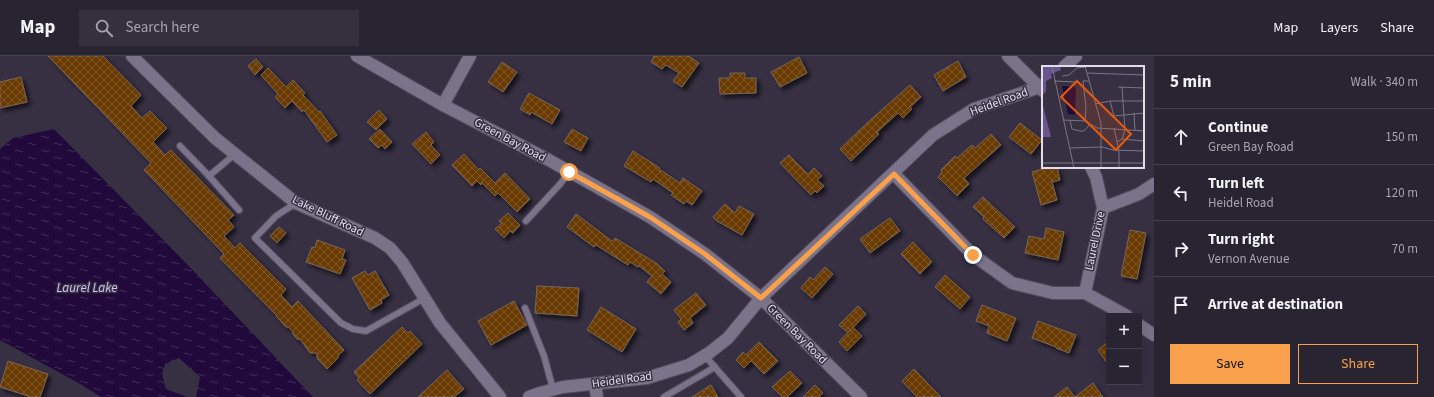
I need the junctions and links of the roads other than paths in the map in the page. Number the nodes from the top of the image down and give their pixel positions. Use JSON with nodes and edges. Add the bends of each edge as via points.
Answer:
{"nodes":[{"id":1,"x":132,"y":56,"type":"edge"},
{"id":2,"x":357,"y":56,"type":"edge"},
{"id":3,"x":470,"y":56,"type":"edge"},
{"id":4,"x":1008,"y":56,"type":"edge"},
{"id":5,"x":1076,"y":56,"type":"edge"},
{"id":6,"x":1065,"y":66,"type":"edge"},
{"id":7,"x":1042,"y":88,"type":"edge"},
{"id":8,"x":443,"y":105,"type":"junction"},
{"id":9,"x":180,"y":146,"type":"dead end"},
{"id":10,"x":234,"y":154,"type":"junction"},
{"id":11,"x":1091,"y":168,"type":"edge"},
{"id":12,"x":569,"y":172,"type":"junction"},
{"id":13,"x":894,"y":174,"type":"junction"},
{"id":14,"x":209,"y":176,"type":"junction"},
{"id":15,"x":1154,"y":184,"type":"edge"},
{"id":16,"x":296,"y":203,"type":"junction"},
{"id":17,"x":1103,"y":208,"type":"junction"},
{"id":18,"x":239,"y":210,"type":"dead end"},
{"id":19,"x":526,"y":221,"type":"dead end"},
{"id":20,"x":1084,"y":293,"type":"junction"},
{"id":21,"x":425,"y":298,"type":"junction"},
{"id":22,"x":761,"y":298,"type":"junction"},
{"id":23,"x":525,"y":308,"type":"dead end"},
{"id":24,"x":1121,"y":313,"type":"edge"},
{"id":25,"x":1142,"y":327,"type":"edge"},
{"id":26,"x":1154,"y":335,"type":"edge"},
{"id":27,"x":705,"y":356,"type":"junction"},
{"id":28,"x":715,"y":367,"type":"junction"},
{"id":29,"x":595,"y":384,"type":"junction"},
{"id":30,"x":553,"y":389,"type":"junction"},
{"id":31,"x":500,"y":397,"type":"edge"},
{"id":32,"x":529,"y":397,"type":"edge"},
{"id":33,"x":597,"y":397,"type":"edge"},
{"id":34,"x":664,"y":397,"type":"edge"},
{"id":35,"x":741,"y":397,"type":"edge"},
{"id":36,"x":860,"y":397,"type":"edge"}],
"edges":[{"from":1,"to":10,"type":"street","name":"Lake Bluff Road"},
{"from":2,"to":8,"type":"street","name":"Green Bay Road"},
{"from":3,"to":8,"type":"street"},
{"from":4,"to":7,"type":"street"},
{"from":5,"to":6,"type":"street"},
{"from":7,"to":13,"type":"street","name":"Heidel Road","via":[[974,109],[933,135]]},
{"from":8,"to":12,"type":"street","name":"Green Bay Road"},
{"from":9,"to":14,"type":"lane"},
{"from":10,"to":14,"type":"lane"},
{"from":10,"to":16,"type":"street","name":"Lake Bluff Road"},
{"from":11,"to":17,"type":"street","name":"Laurel Drive"},
{"from":12,"to":19,"type":"lane"},
{"from":12,"to":22,"type":"street","name":"Green Bay Road","via":[[650,217],[705,254]]},
{"from":13,"to":20,"type":"street","via":[[973,255],[1012,283],[1053,293]]},
{"from":13,"to":22,"type":"street","name":"Heidel Road"},
{"from":14,"to":18,"type":"lane"},
{"from":15,"to":17,"type":"street","via":[[1139,194]]},
{"from":16,"to":21,"type":"street","name":"Lake Bluff Road","via":[[375,238],[390,248]]},
{"from":16,"to":21,"type":"lane","via":[[276,216],[255,238],[341,323],[352,330],[366,331]]},
{"from":17,"to":20,"type":"street","name":"Laurel Drive"},
{"from":20,"to":24,"type":"street"},
{"from":21,"to":31,"type":"street","name":"Lake Bluff Road","via":[[440,323]]},
{"from":22,"to":27,"type":"street","name":"Heidel Road","via":[[728,338]]},
{"from":22,"to":36,"type":"street","name":"Green Bay Road"},
{"from":23,"to":30,"type":"lane","via":[[544,356]]},
{"from":25,"to":26,"type":"street"},
{"from":27,"to":28,"type":"lane"},
{"from":27,"to":29,"type":"street","name":"Heidel Road","via":[[689,365],[646,378]]},
{"from":28,"to":34,"type":"lane"},
{"from":28,"to":35,"type":"lane"},
{"from":29,"to":30,"type":"street","name":"Heidel Road"},
{"from":29,"to":33,"type":"street"},
{"from":30,"to":32,"type":"street","name":"Heidel Road"}]}
